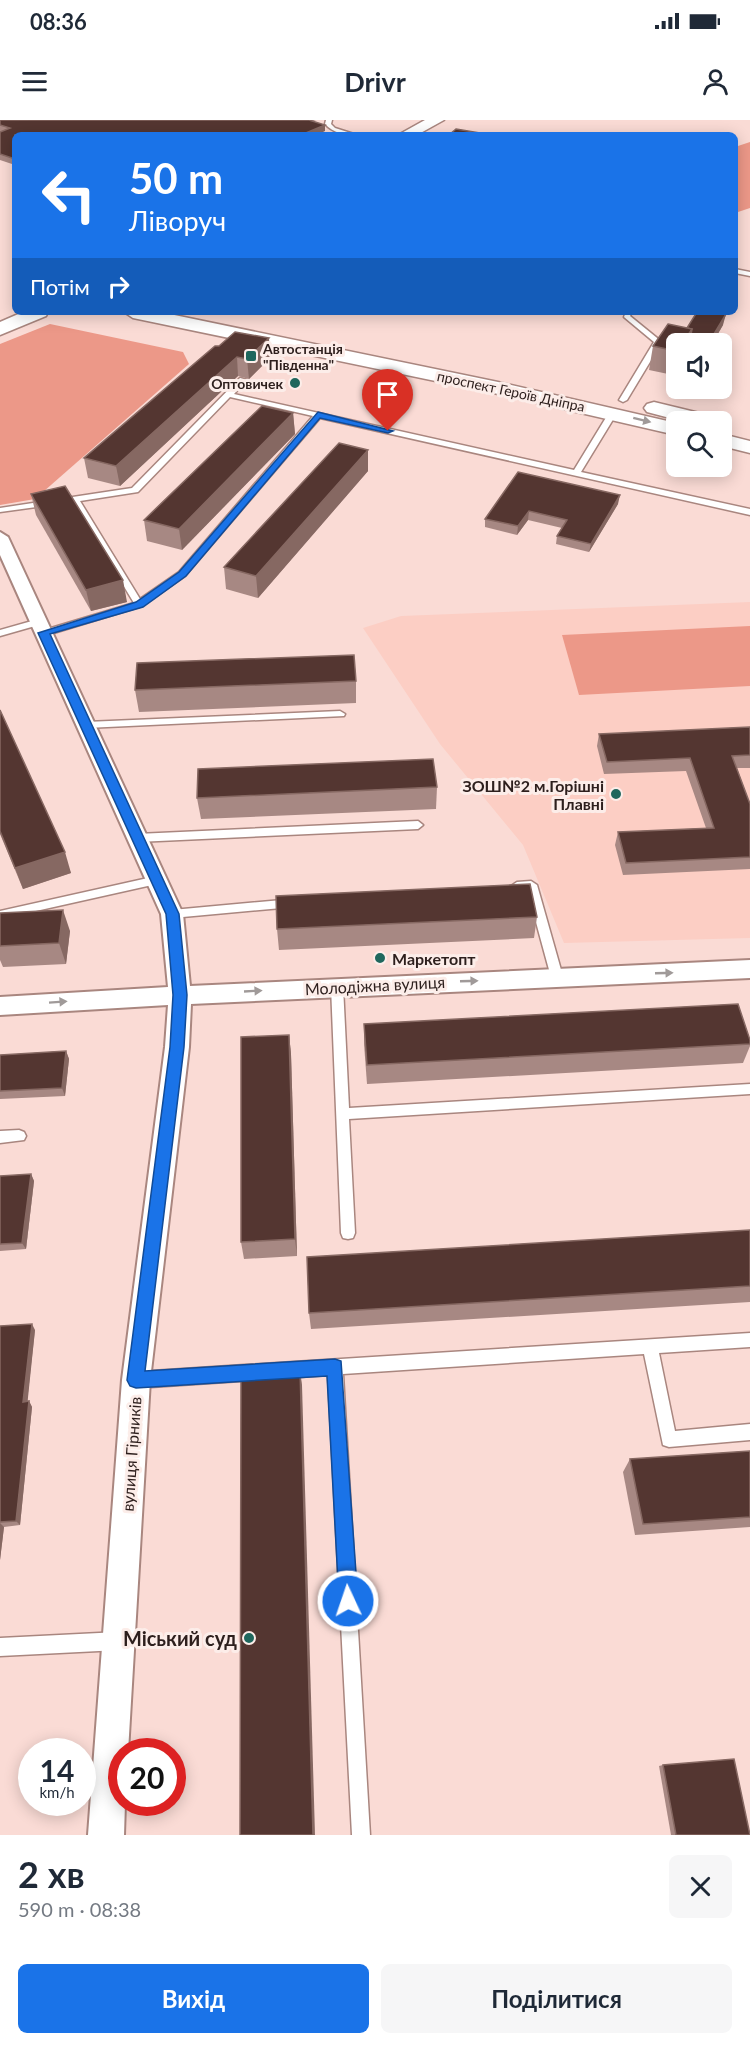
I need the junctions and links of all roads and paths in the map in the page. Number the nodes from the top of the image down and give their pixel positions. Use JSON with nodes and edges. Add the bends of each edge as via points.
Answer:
{"nodes":[{"id":1,"x":328,"y":120,"type":"edge"},
{"id":2,"x":437,"y":120,"type":"edge"},
{"id":3,"x":344,"y":132,"type":"edge"},
{"id":4,"x":415,"y":132,"type":"edge"},
{"id":5,"x":21,"y":315,"type":"edge"},
{"id":6,"x":25,"y":315,"type":"edge"},
{"id":7,"x":30,"y":315,"type":"edge"},
{"id":8,"x":147,"y":315,"type":"edge"},
{"id":9,"x":215,"y":315,"type":"edge"},
{"id":10,"x":627,"y":315,"type":"edge"},
{"id":11,"x":0,"y":321,"type":"edge"},
{"id":12,"x":0,"y":329,"type":"edge"},
{"id":13,"x":243,"y":380,"type":"edge"},
{"id":14,"x":229,"y":395,"type":"junction"},
{"id":15,"x":618,"y":407,"type":"junction"},
{"id":16,"x":318,"y":415,"type":"junction"},
{"id":17,"x":666,"y":415,"type":"edge"},
{"id":18,"x":666,"y":425,"type":"edge"},
{"id":19,"x":732,"y":426,"type":"edge"},
{"id":20,"x":750,"y":430,"type":"edge"},
{"id":21,"x":732,"y":442,"type":"edge"},
{"id":22,"x":750,"y":447,"type":"edge"},
{"id":23,"x":576,"y":473,"type":"junction"},
{"id":24,"x":75,"y":499,"type":"junction"},
{"id":25,"x":0,"y":510,"type":"edge"},
{"id":26,"x":750,"y":512,"type":"edge"},
{"id":27,"x":0,"y":537,"type":"edge"},
{"id":28,"x":139,"y":604,"type":"junction"},
{"id":29,"x":41,"y":627,"type":"junction"},
{"id":30,"x":0,"y":633,"type":"edge"},
{"id":31,"x":340,"y":714,"type":"dead end"},
{"id":32,"x":86,"y":725,"type":"junction"},
{"id":33,"x":418,"y":825,"type":"dead end"},
{"id":34,"x":137,"y":838,"type":"junction"},
{"id":35,"x":157,"y":880,"type":"junction"},
{"id":36,"x":508,"y":887,"type":"edge"},
{"id":37,"x":301,"y":902,"type":"edge"},
{"id":38,"x":172,"y":914,"type":"junction"},
{"id":39,"x":0,"y":915,"type":"edge"},
{"id":40,"x":750,"y":969,"type":"edge"},
{"id":41,"x":557,"y":977,"type":"junction"},
{"id":42,"x":337,"y":986,"type":"junction"},
{"id":43,"x":180,"y":995,"type":"junction"},
{"id":44,"x":0,"y":1006,"type":"edge"},
{"id":45,"x":750,"y":1089,"type":"edge"},
{"id":46,"x":342,"y":1114,"type":"junction"},
{"id":47,"x":19,"y":1136,"type":"dead end"},
{"id":48,"x":0,"y":1137,"type":"edge"},
{"id":49,"x":348,"y":1233,"type":"dead end"},
{"id":50,"x":750,"y":1340,"type":"edge"},
{"id":51,"x":650,"y":1347,"type":"junction"},
{"id":52,"x":335,"y":1367,"type":"junction"},
{"id":53,"x":136,"y":1380,"type":"junction"},
{"id":54,"x":750,"y":1432,"type":"edge"},
{"id":55,"x":119,"y":1641,"type":"junction"},
{"id":56,"x":0,"y":1647,"type":"edge"},
{"id":57,"x":106,"y":1835,"type":"edge"},
{"id":58,"x":361,"y":1835,"type":"edge"}],
"edges":[{"from":1,"to":3,"type":"lane","via":[[333,129]]},
{"from":2,"to":4,"type":"street"},
{"from":5,"to":11,"type":"street"},
{"from":6,"to":11,"type":"street"},
{"from":7,"to":12,"type":"street"},
{"from":8,"to":15,"type":"street","name":"проспект Героїв Дніпра"},
{"from":9,"to":15,"type":"street","name":"проспект Героїв Дніпра"},
{"from":10,"to":15,"type":"lane","via":[[658,342]]},
{"from":13,"to":14,"type":"lane"},
{"from":14,"to":16,"type":"lane"},
{"from":14,"to":24,"type":"lane","via":[[135,490]]},
{"from":15,"to":17,"type":"street","name":"проспект Героїв Дніпра"},
{"from":15,"to":18,"type":"street","name":"проспект Героїв Дніпра","one_way":true},
{"from":15,"to":23,"type":"lane"},
{"from":16,"to":23,"type":"lane"},
{"from":16,"to":28,"type":"lane","via":[[182,574]]},
{"from":19,"to":20,"type":"street"},
{"from":21,"to":22,"type":"street"},
{"from":23,"to":26,"type":"lane"},
{"from":24,"to":25,"type":"lane"},
{"from":24,"to":28,"type":"lane"},
{"from":27,"to":29,"type":"street","name":"вулиця Гірників"},
{"from":28,"to":29,"type":"lane"},
{"from":29,"to":30,"type":"lane"},
{"from":29,"to":32,"type":"street","name":"вулиця Гірників"},
{"from":31,"to":32,"type":"lane"},
{"from":32,"to":34,"type":"street","name":"вулиця Гірників"},
{"from":33,"to":34,"type":"lane"},
{"from":34,"to":35,"type":"street","name":"вулиця Гірників"},
{"from":35,"to":38,"type":"street","name":"вулиця Гірників"},
{"from":35,"to":39,"type":"lane"},
{"from":36,"to":41,"type":"lane","via":[[531,885]]},
{"from":37,"to":38,"type":"lane"},
{"from":38,"to":43,"type":"street","name":"вулиця Гірників"},
{"from":41,"to":40,"type":"street","name":"Молодіжна вулиця","one_way":true},
{"from":42,"to":41,"type":"street","name":"Молодіжна вулиця","one_way":true},
{"from":43,"to":42,"type":"street","name":"Молодіжна вулиця","one_way":true},
{"from":42,"to":46,"type":"lane"},
{"from":44,"to":43,"type":"street","name":"Молодіжна вулиця","one_way":true},
{"from":43,"to":53,"type":"street","name":"вулиця Гірників"},
{"from":45,"to":46,"type":"lane"},
{"from":46,"to":49,"type":"lane"},
{"from":47,"to":48,"type":"lane"},
{"from":50,"to":51,"type":"lane"},
{"from":51,"to":52,"type":"lane"},
{"from":51,"to":54,"type":"lane","via":[[669,1438]]},
{"from":52,"to":53,"type":"lane"},
{"from":52,"to":58,"type":"lane"},
{"from":53,"to":55,"type":"street","name":"вулиця Гірників"},
{"from":55,"to":56,"type":"lane"},
{"from":55,"to":57,"type":"street","name":"вулиця Гірників"}]}
